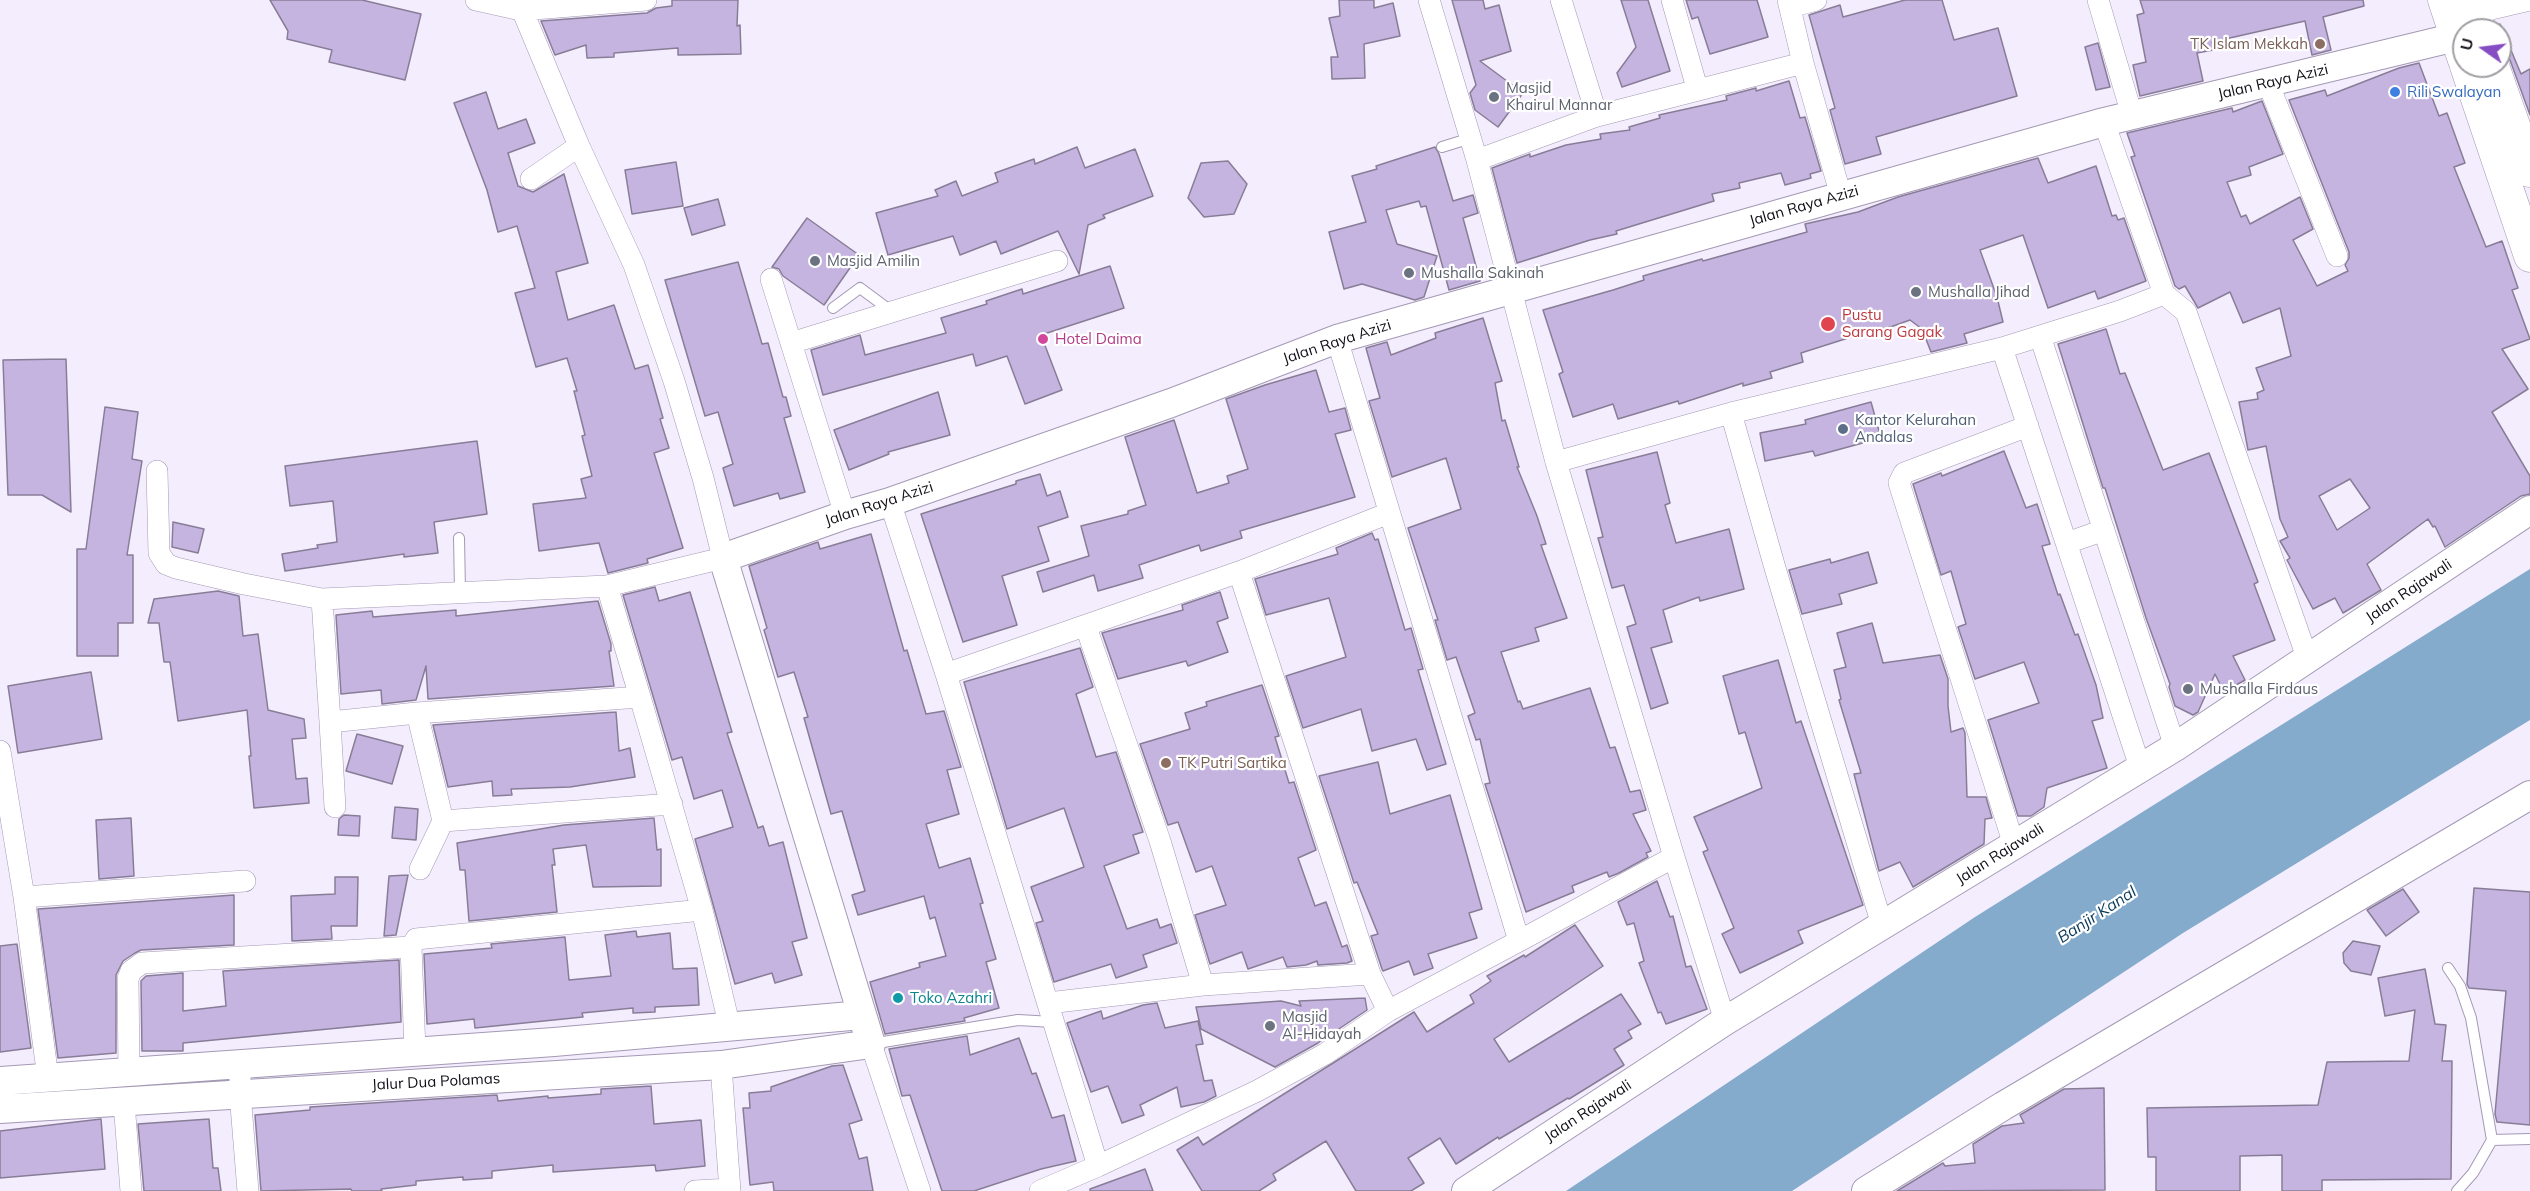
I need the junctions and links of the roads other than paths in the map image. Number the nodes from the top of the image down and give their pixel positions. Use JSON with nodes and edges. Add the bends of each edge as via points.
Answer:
{"nodes":[{"id":1,"x":476,"y":0,"type":"edge"},
{"id":2,"x":646,"y":0,"type":"edge"},
{"id":3,"x":1429,"y":0,"type":"edge"},
{"id":4,"x":1562,"y":0,"type":"edge"},
{"id":5,"x":1672,"y":0,"type":"edge"},
{"id":6,"x":1816,"y":0,"type":"edge"},
{"id":7,"x":2098,"y":0,"type":"edge"},
{"id":8,"x":2444,"y":0,"type":"edge"},
{"id":9,"x":2530,"y":0,"type":"edge"},
{"id":10,"x":1789,"y":3,"type":"edge"},
{"id":11,"x":520,"y":5,"type":"edge"},
{"id":12,"x":2457,"y":18,"type":"edge"},
{"id":13,"x":2497,"y":18,"type":"edge"},
{"id":14,"x":2452,"y":38,"type":"edge"},
{"id":15,"x":1803,"y":63,"type":"junction"},
{"id":16,"x":2481,"y":78,"type":"edge"},
{"id":17,"x":2497,"y":78,"type":"edge"},
{"id":18,"x":2268,"y":83,"type":"junction"},
{"id":19,"x":1697,"y":88,"type":"junction"},
{"id":20,"x":2132,"y":115,"type":"junction"},
{"id":21,"x":1597,"y":116,"type":"junction"},
{"id":22,"x":2104,"y":122,"type":"junction"},
{"id":23,"x":1471,"y":138,"type":"junction"},
{"id":24,"x":579,"y":146,"type":"junction"},
{"id":25,"x":1442,"y":147,"type":"dead end"},
{"id":26,"x":1477,"y":160,"type":"junction"},
{"id":27,"x":2530,"y":171,"type":"edge"},
{"id":28,"x":531,"y":179,"type":"dead end"},
{"id":29,"x":1841,"y":196,"type":"junction"},
{"id":30,"x":2530,"y":252,"type":"edge"},
{"id":31,"x":2337,"y":256,"type":"dead end"},
{"id":32,"x":1057,"y":261,"type":"dead end"},
{"id":33,"x":771,"y":279,"type":"dead end"},
{"id":34,"x":1511,"y":290,"type":"junction"},
{"id":35,"x":2164,"y":294,"type":"junction"},
{"id":36,"x":833,"y":308,"type":"dead end"},
{"id":37,"x":891,"y":311,"type":"junction"},
{"id":38,"x":2040,"y":336,"type":"junction"},
{"id":39,"x":1337,"y":339,"type":"junction"},
{"id":40,"x":791,"y":343,"type":"junction"},
{"id":41,"x":2002,"y":348,"type":"junction"},
{"id":42,"x":1731,"y":413,"type":"junction"},
{"id":43,"x":2028,"y":426,"type":"junction"},
{"id":44,"x":1556,"y":462,"type":"junction"},
{"id":45,"x":157,"y":471,"type":"dead end"},
{"id":46,"x":890,"y":502,"type":"junction"},
{"id":47,"x":2530,"y":510,"type":"edge"},
{"id":48,"x":1389,"y":513,"type":"junction"},
{"id":49,"x":845,"y":514,"type":"junction"},
{"id":50,"x":2104,"y":530,"type":"junction"},
{"id":51,"x":459,"y":537,"type":"dead end"},
{"id":52,"x":2067,"y":543,"type":"junction"},
{"id":53,"x":723,"y":558,"type":"junction"},
{"id":54,"x":1239,"y":572,"type":"junction"},
{"id":55,"x":607,"y":586,"type":"junction"},
{"id":56,"x":460,"y":591,"type":"junction"},
{"id":57,"x":322,"y":599,"type":"junction"},
{"id":58,"x":1086,"y":627,"type":"junction"},
{"id":59,"x":2308,"y":660,"type":"junction"},
{"id":60,"x":946,"y":674,"type":"junction"},
{"id":61,"x":640,"y":697,"type":"junction"},
{"id":62,"x":417,"y":713,"type":"junction"},
{"id":63,"x":330,"y":722,"type":"junction"},
{"id":64,"x":2175,"y":747,"type":"junction"},
{"id":65,"x":0,"y":751,"type":"edge"},
{"id":66,"x":2140,"y":767,"type":"junction"},
{"id":67,"x":2530,"y":795,"type":"edge"},
{"id":68,"x":672,"y":804,"type":"junction"},
{"id":69,"x":335,"y":807,"type":"dead end"},
{"id":70,"x":442,"y":820,"type":"junction"},
{"id":71,"x":2014,"y":845,"type":"junction"},
{"id":72,"x":1674,"y":857,"type":"junction"},
{"id":73,"x":420,"y":869,"type":"dead end"},
{"id":74,"x":244,"y":880,"type":"dead end"},
{"id":75,"x":24,"y":897,"type":"junction"},
{"id":76,"x":702,"y":910,"type":"junction"},
{"id":77,"x":1882,"y":925,"type":"junction"},
{"id":78,"x":1519,"y":940,"type":"junction"},
{"id":79,"x":411,"y":947,"type":"junction"},
{"id":80,"x":2448,"y":968,"type":"dead end"},
{"id":81,"x":1370,"y":974,"type":"junction"},
{"id":82,"x":1203,"y":985,"type":"junction"},
{"id":83,"x":1388,"y":1011,"type":"junction"},
{"id":84,"x":1051,"y":1012,"type":"junction"},
{"id":85,"x":862,"y":1015,"type":"junction"},
{"id":86,"x":1725,"y":1021,"type":"junction"},
{"id":87,"x":730,"y":1028,"type":"junction"},
{"id":88,"x":871,"y":1044,"type":"junction"},
{"id":89,"x":415,"y":1051,"type":"junction"},
{"id":90,"x":240,"y":1065,"type":"junction"},
{"id":91,"x":721,"y":1065,"type":"junction"},
{"id":92,"x":129,"y":1072,"type":"junction"},
{"id":93,"x":48,"y":1078,"type":"junction"},
{"id":94,"x":0,"y":1081,"type":"edge"},
{"id":95,"x":240,"y":1093,"type":"junction"},
{"id":96,"x":124,"y":1103,"type":"junction"},
{"id":97,"x":0,"y":1109,"type":"edge"},
{"id":98,"x":2530,"y":1139,"type":"edge"},
{"id":99,"x":2492,"y":1140,"type":"junction"},
{"id":100,"x":1098,"y":1166,"type":"junction"},
{"id":101,"x":730,"y":1190,"type":"edge"},
{"id":102,"x":131,"y":1191,"type":"edge"},
{"id":103,"x":248,"y":1191,"type":"edge"},
{"id":104,"x":695,"y":1191,"type":"edge"},
{"id":105,"x":920,"y":1191,"type":"edge"},
{"id":106,"x":1040,"y":1191,"type":"edge"},
{"id":107,"x":1466,"y":1191,"type":"edge"},
{"id":108,"x":1866,"y":1191,"type":"edge"},
{"id":109,"x":2457,"y":1191,"type":"edge"}],
"edges":[{"from":1,"to":11,"type":"street"},
{"from":2,"to":11,"type":"street"},
{"from":3,"to":23,"type":"street"},
{"from":4,"to":21,"type":"street"},
{"from":5,"to":19,"type":"street"},
{"from":6,"to":10,"type":"street"},
{"from":7,"to":20,"type":"street"},
{"from":8,"to":12,"type":"main road"},
{"from":9,"to":13,"type":"street"},
{"from":10,"to":15,"type":"street"},
{"from":11,"to":24,"type":"street"},
{"from":14,"to":18,"type":"street","name":"Jalan Raya Azizi"},
{"from":15,"to":19,"type":"street"},
{"from":15,"to":29,"type":"street"},
{"from":16,"to":30,"type":"main road"},
{"from":17,"to":27,"type":"main road"},
{"from":18,"to":20,"type":"street","name":"Jalan Raya Azizi"},
{"from":18,"to":31,"type":"street"},
{"from":19,"to":21,"type":"street"},
{"from":20,"to":22,"type":"street","name":"Jalan Raya Azizi"},
{"from":21,"to":26,"type":"street"},
{"from":22,"to":29,"type":"street","name":"Jalan Raya Azizi"},
{"from":22,"to":35,"type":"street"},
{"from":23,"to":25,"type":"lane"},
{"from":23,"to":26,"type":"street"},
{"from":24,"to":28,"type":"street"},
{"from":24,"to":53,"type":"street","via":[[634,265],[674,381]]},
{"from":26,"to":34,"type":"street"},
{"from":29,"to":34,"type":"street","name":"Jalan Raya Azizi"},
{"from":32,"to":37,"type":"street"},
{"from":33,"to":40,"type":"street"},
{"from":34,"to":39,"type":"street","name":"Jalan Raya Azizi"},
{"from":34,"to":44,"type":"street"},
{"from":35,"to":38,"type":"street"},
{"from":35,"to":59,"type":"street","via":[[2186,312]]},
{"from":36,"to":37,"type":"lane","via":[[860,288]]},
{"from":37,"to":40,"type":"street"},
{"from":38,"to":41,"type":"street"},
{"from":38,"to":50,"type":"street"},
{"from":39,"to":46,"type":"street","name":"Jalan Raya Azizi","via":[[1171,403]]},
{"from":39,"to":48,"type":"street"},
{"from":40,"to":49,"type":"street"},
{"from":41,"to":42,"type":"street"},
{"from":41,"to":43,"type":"street"},
{"from":42,"to":44,"type":"street"},
{"from":42,"to":77,"type":"street"},
{"from":43,"to":52,"type":"street"},
{"from":43,"to":71,"type":"street","via":[[1904,473],[1899,483]]},
{"from":44,"to":72,"type":"street"},
{"from":45,"to":57,"type":"street","via":[[159,553],[166,564]]},
{"from":46,"to":49,"type":"street","name":"Jalan Raya Azizi"},
{"from":46,"to":60,"type":"street"},
{"from":47,"to":59,"type":"street","name":"Jalan Rajawali"},
{"from":48,"to":54,"type":"street"},
{"from":48,"to":78,"type":"street"},
{"from":49,"to":53,"type":"street","name":"Jalan Raya Azizi"},
{"from":50,"to":52,"type":"street"},
{"from":50,"to":64,"type":"street"},
{"from":51,"to":56,"type":"lane"},
{"from":52,"to":66,"type":"street"},
{"from":53,"to":55,"type":"street"},
{"from":53,"to":85,"type":"street"},
{"from":54,"to":58,"type":"street"},
{"from":54,"to":81,"type":"street"},
{"from":55,"to":56,"type":"street"},
{"from":55,"to":61,"type":"street"},
{"from":56,"to":57,"type":"street"},
{"from":57,"to":63,"type":"street"},
{"from":58,"to":60,"type":"street"},
{"from":58,"to":82,"type":"street","via":[[1160,842]]},
{"from":59,"to":64,"type":"street","name":"Jalan Rajawali"},
{"from":60,"to":84,"type":"street"},
{"from":61,"to":62,"type":"street"},
{"from":61,"to":68,"type":"street"},
{"from":62,"to":63,"type":"street"},
{"from":62,"to":70,"type":"street"},
{"from":63,"to":69,"type":"street"},
{"from":64,"to":66,"type":"street","name":"Jalan Rajawali"},
{"from":65,"to":75,"type":"street"},
{"from":66,"to":71,"type":"street","name":"Jalan Rajawali"},
{"from":67,"to":108,"type":"street"},
{"from":68,"to":70,"type":"street"},
{"from":68,"to":76,"type":"street"},
{"from":70,"to":73,"type":"street"},
{"from":71,"to":77,"type":"street","name":"Jalan Rajawali"},
{"from":72,"to":78,"type":"street"},
{"from":72,"to":86,"type":"street"},
{"from":74,"to":75,"type":"street"},
{"from":75,"to":93,"type":"street"},
{"from":76,"to":79,"type":"street","via":[[425,937],[416,939]]},
{"from":76,"to":87,"type":"street"},
{"from":77,"to":86,"type":"street","name":"Jalan Rajawali"},
{"from":78,"to":83,"type":"street"},
{"from":79,"to":89,"type":"street"},
{"from":79,"to":92,"type":"street","via":[[142,963],[131,971],[128,979]]},
{"from":80,"to":99,"type":"lane","via":[[2460,986],[2470,1018]]},
{"from":81,"to":82,"type":"street"},
{"from":81,"to":83,"type":"street"},
{"from":82,"to":84,"type":"street"},
{"from":83,"to":100,"type":"street","via":[[1325,1054],[1257,1091]]},
{"from":84,"to":88,"type":"lane"},
{"from":84,"to":100,"type":"street"},
{"from":85,"to":87,"type":"street","name":"Jalur Dua Polamas"},
{"from":85,"to":88,"type":"street"},
{"from":86,"to":107,"type":"street","name":"Jalan Rajawali"},
{"from":87,"to":89,"type":"street","name":"Jalur Dua Polamas"},
{"from":88,"to":91,"type":"street","name":"Jalur Dua Polamas"},
{"from":88,"to":105,"type":"street"},
{"from":89,"to":90,"type":"street","name":"Jalur Dua Polamas"},
{"from":90,"to":92,"type":"street","name":"Jalur Dua Polamas"},
{"from":90,"to":95,"type":"street"},
{"from":91,"to":95,"type":"street","name":"Jalur Dua Polamas"},
{"from":91,"to":101,"type":"street"},
{"from":92,"to":93,"type":"street","name":"Jalur Dua Polamas"},
{"from":93,"to":94,"type":"street","name":"Jalur Dua Polamas"},
{"from":95,"to":96,"type":"street","name":"Jalur Dua Polamas"},
{"from":95,"to":103,"type":"street"},
{"from":96,"to":97,"type":"street","name":"Jalur Dua Polamas"},
{"from":96,"to":102,"type":"street"},
{"from":98,"to":99,"type":"lane"},
{"from":99,"to":109,"type":"lane","via":[[2473,1173]]},
{"from":100,"to":106,"type":"street"},
{"from":101,"to":104,"type":"street"}]}
